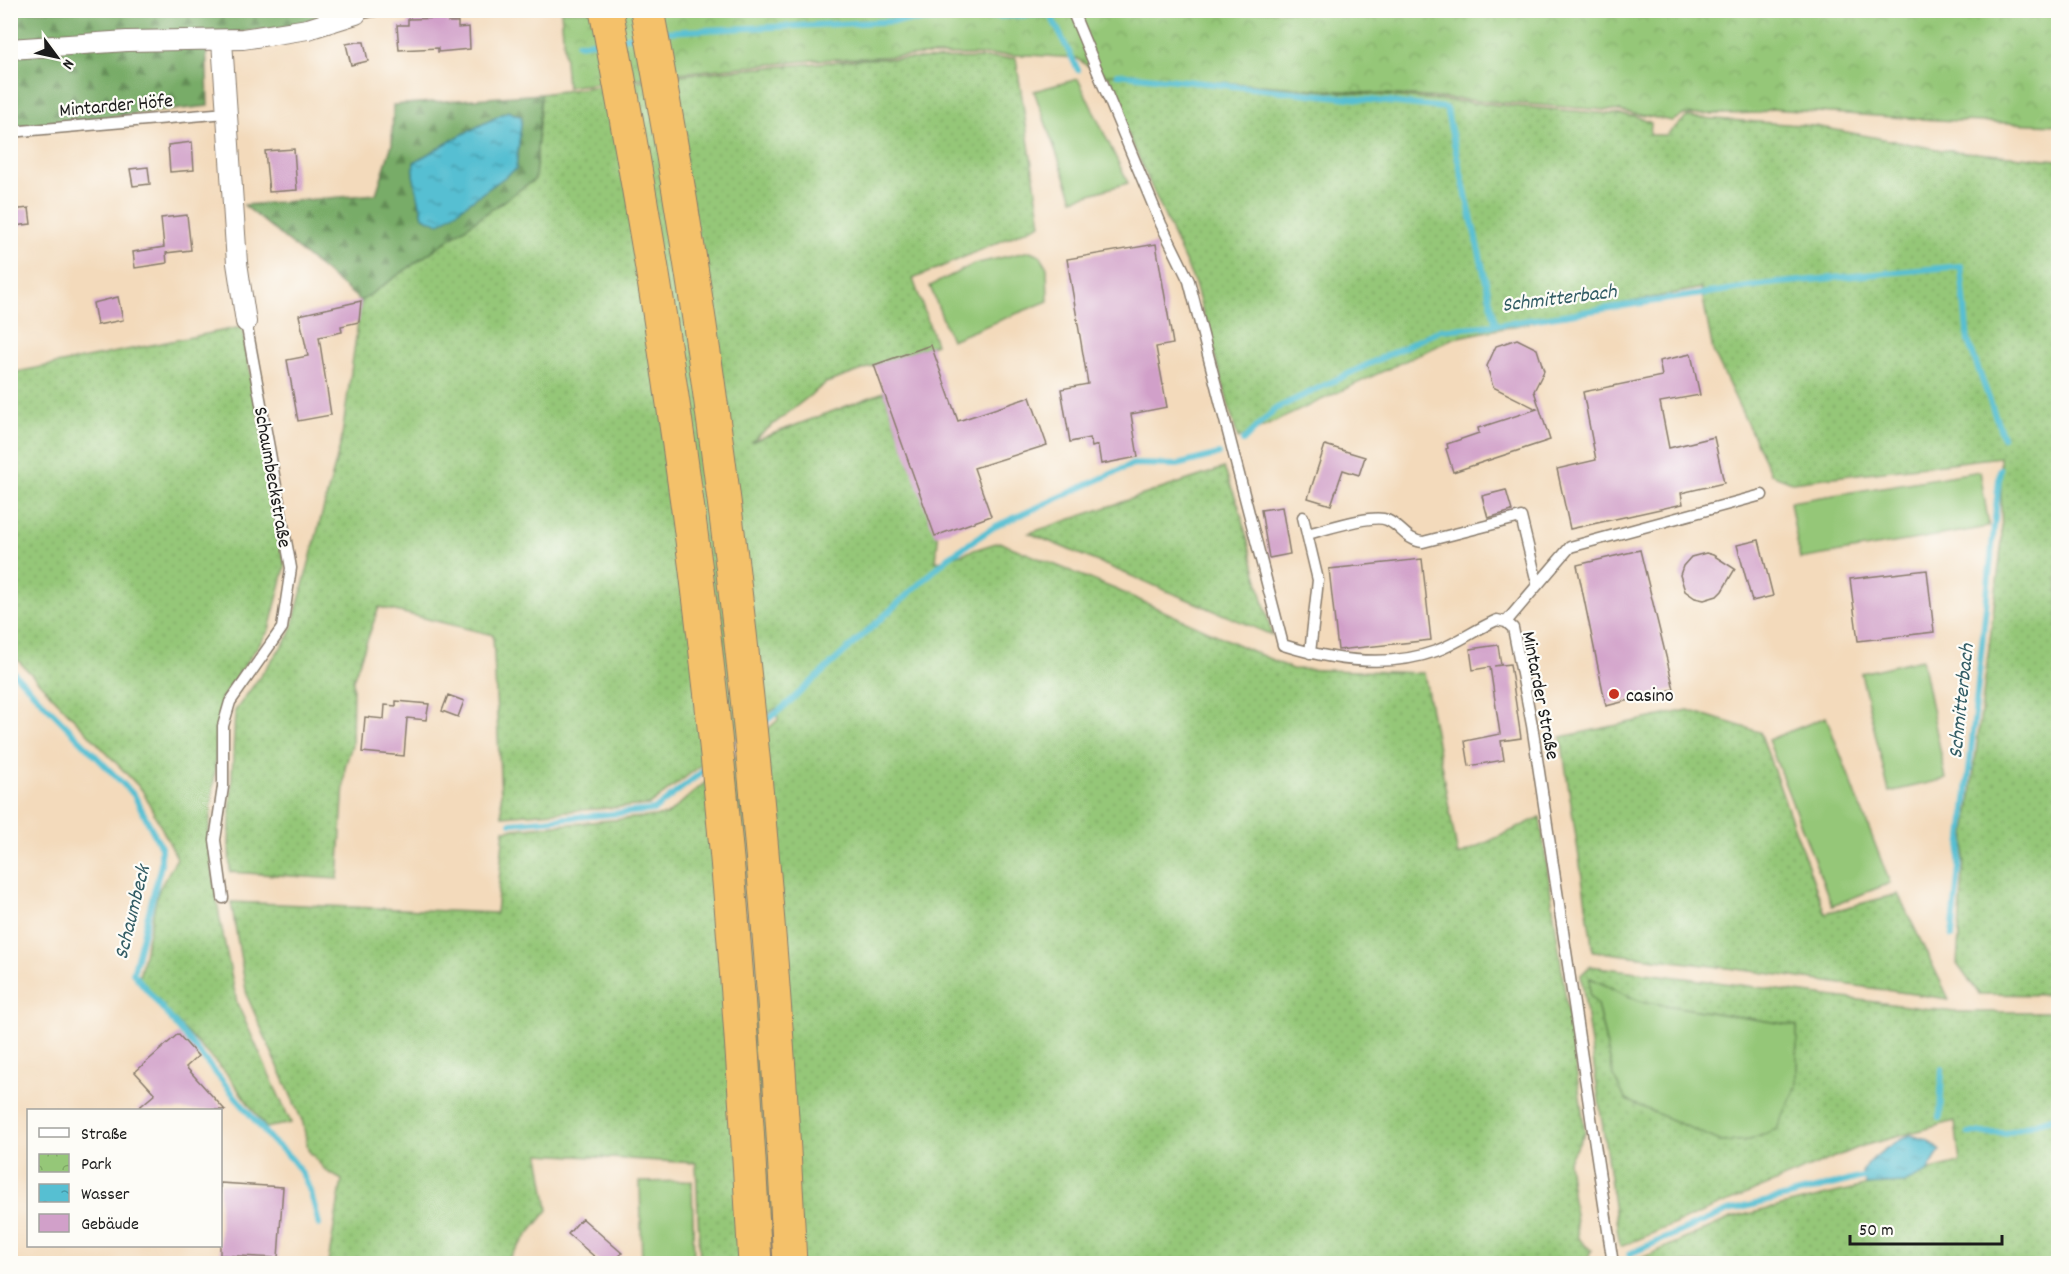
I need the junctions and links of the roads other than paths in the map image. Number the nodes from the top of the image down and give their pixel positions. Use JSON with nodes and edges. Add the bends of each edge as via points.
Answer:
{"nodes":[{"id":1,"x":379,"y":10,"type":"edge"},
{"id":2,"x":606,"y":10,"type":"edge"},
{"id":3,"x":647,"y":10,"type":"edge"},
{"id":4,"x":1072,"y":10,"type":"edge"},
{"id":5,"x":356,"y":12,"type":"edge"},
{"id":6,"x":222,"y":40,"type":"junction"},
{"id":7,"x":10,"y":49,"type":"edge"},
{"id":8,"x":225,"y":113,"type":"junction"},
{"id":9,"x":10,"y":132,"type":"edge"},
{"id":10,"x":246,"y":322,"type":"joint"},
{"id":11,"x":1762,"y":495,"type":"dead end"},
{"id":12,"x":1303,"y":518,"type":"dead end"},
{"id":13,"x":1307,"y":534,"type":"junction"},
{"id":14,"x":1537,"y":583,"type":"junction"},
{"id":15,"x":1506,"y":622,"type":"junction"},
{"id":16,"x":1310,"y":653,"type":"junction"},
{"id":17,"x":223,"y":897,"type":"dead end"},
{"id":18,"x":755,"y":1263,"type":"edge"},
{"id":19,"x":790,"y":1263,"type":"edge"},
{"id":20,"x":1613,"y":1263,"type":"edge"}],
"edges":[{"from":1,"to":5,"type":"lane"},
{"from":2,"to":18,"type":"highway","via":[[670,382],[707,666],[737,973]]},
{"from":3,"to":19,"type":"highway","via":[[708,377],[746,673],[773,969]]},
{"from":4,"to":16,"type":"lane","name":"Mintarder Straße","via":[[1189,281],[1283,645]]},
{"from":5,"to":6,"type":"street","via":[[308,29]]},
{"from":6,"to":7,"type":"street","via":[[127,41]]},
{"from":6,"to":8,"type":"street","name":"Schaumbeckstraße"},
{"from":8,"to":9,"type":"lane","name":"Mintarder Höfe"},
{"from":8,"to":10,"type":"street","name":"Schaumbeckstraße","via":[[237,263]]},
{"from":10,"to":17,"type":"lane","name":"Schaumbeckstraße","via":[[291,568],[282,628],[230,702],[223,726],[223,787],[215,840]]},
{"from":11,"to":14,"type":"lane","via":[[1570,547]]},
{"from":12,"to":13,"type":"lane"},
{"from":13,"to":14,"type":"lane","via":[[1376,517],[1423,542],[1521,517]]},
{"from":13,"to":16,"type":"lane","via":[[1318,580]]},
{"from":14,"to":15,"type":"lane"},
{"from":15,"to":16,"type":"lane","name":"Mintarder Straße","via":[[1497,620],[1420,656],[1368,661]]},
{"from":15,"to":20,"type":"lane","name":"Mintarder Straße","via":[[1514,632],[1532,725]]}]}
